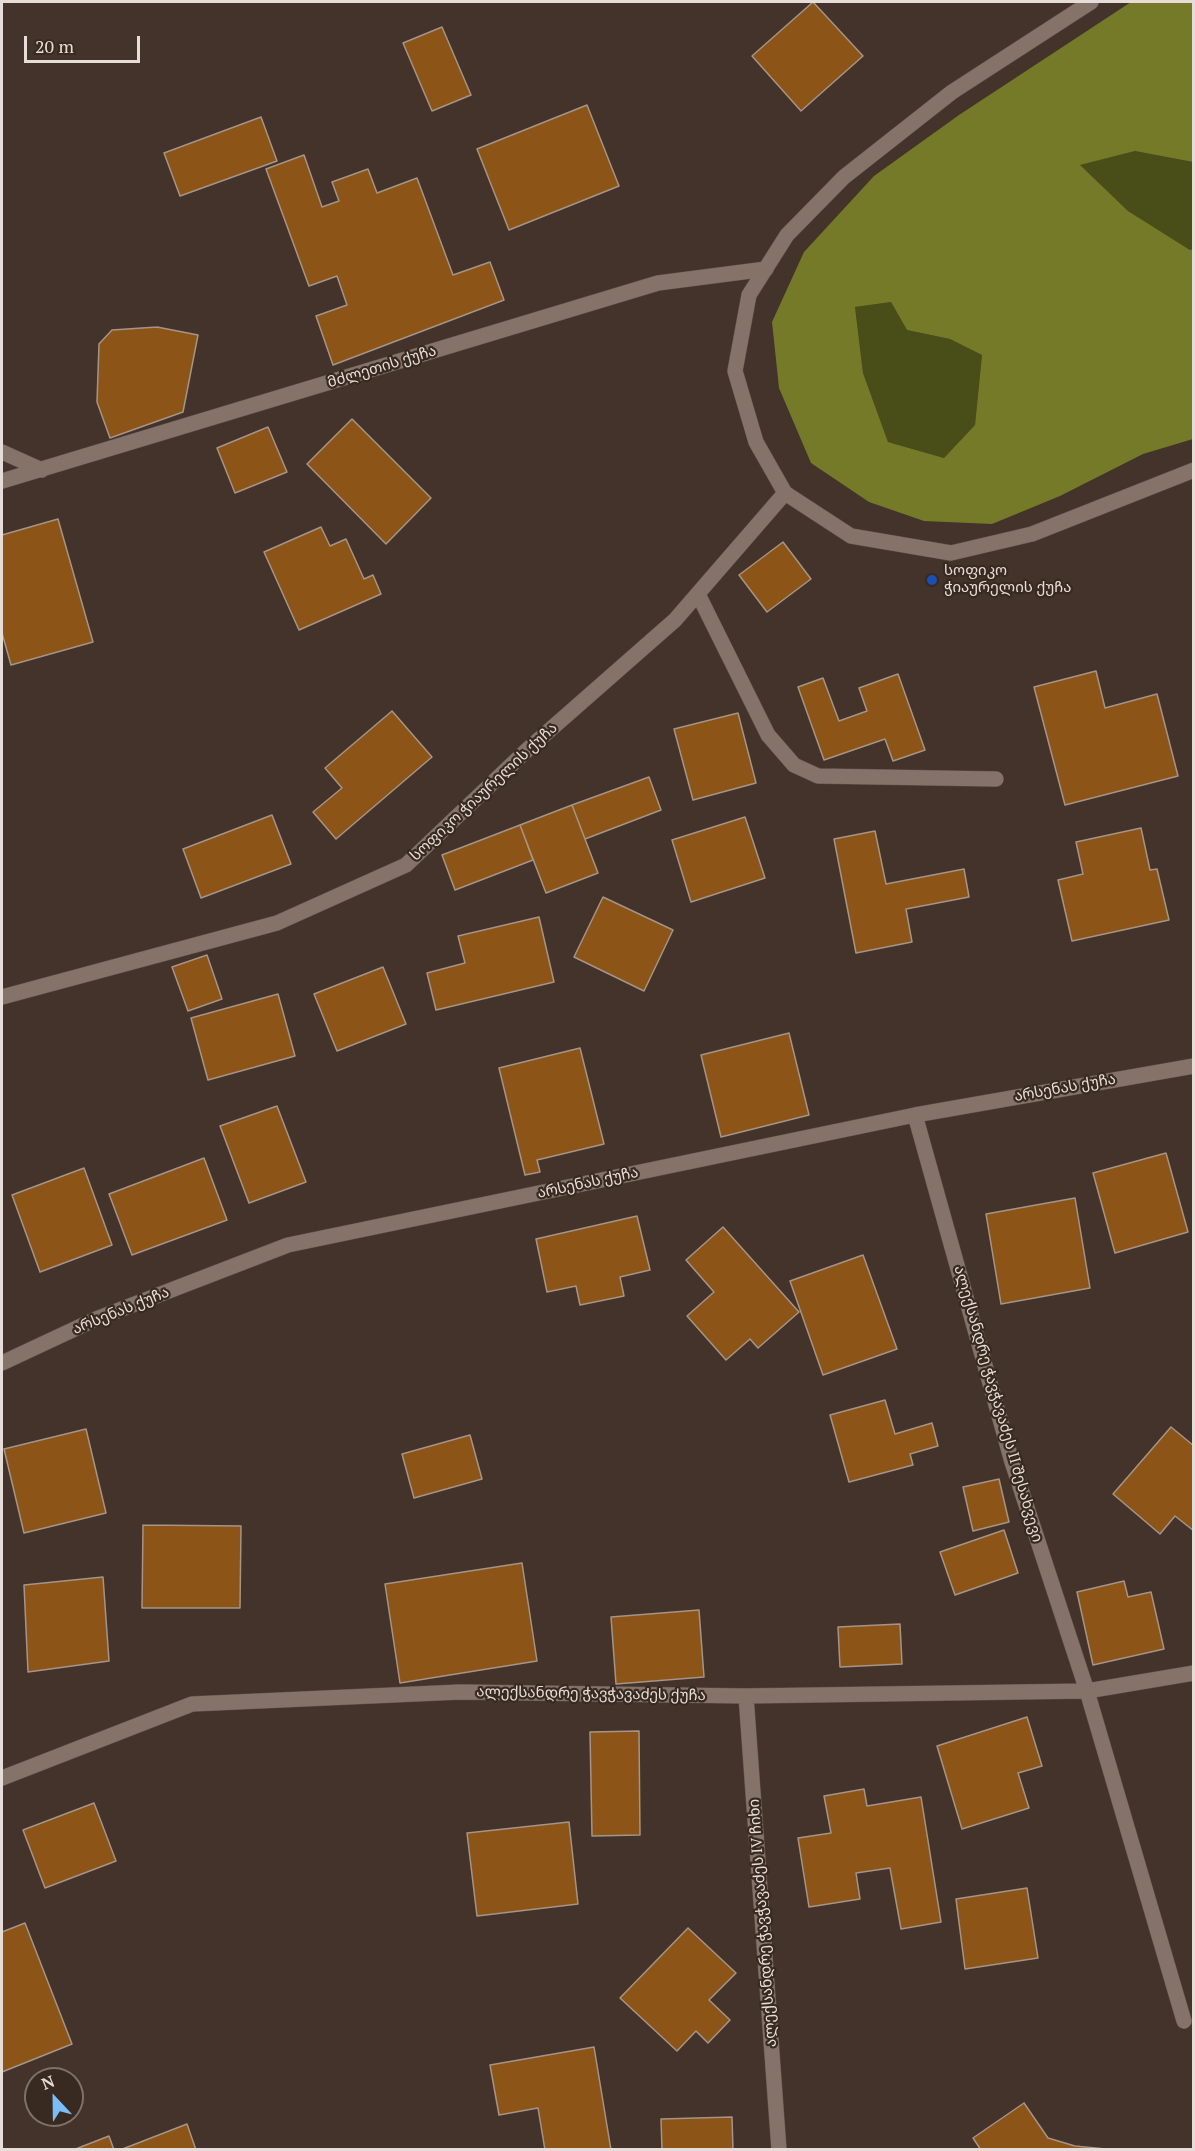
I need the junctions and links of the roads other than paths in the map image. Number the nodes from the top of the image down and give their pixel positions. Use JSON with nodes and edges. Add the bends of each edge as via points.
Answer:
{"nodes":[{"id":1,"x":1091,"y":2,"type":"edge"},
{"id":2,"x":766,"y":268,"type":"junction"},
{"id":3,"x":2,"y":452,"type":"edge"},
{"id":4,"x":42,"y":470,"type":"junction"},
{"id":5,"x":1194,"y":470,"type":"edge"},
{"id":6,"x":2,"y":481,"type":"edge"},
{"id":7,"x":785,"y":493,"type":"junction"},
{"id":8,"x":698,"y":594,"type":"junction"},
{"id":9,"x":996,"y":779,"type":"dead end"},
{"id":10,"x":2,"y":997,"type":"edge"},
{"id":11,"x":1194,"y":1066,"type":"edge"},
{"id":12,"x":915,"y":1115,"type":"junction"},
{"id":13,"x":2,"y":1363,"type":"edge"},
{"id":14,"x":1194,"y":1673,"type":"edge"},
{"id":15,"x":1087,"y":1690,"type":"junction"},
{"id":16,"x":746,"y":1695,"type":"junction"},
{"id":17,"x":2,"y":1778,"type":"edge"},
{"id":18,"x":1184,"y":2021,"type":"dead end"},
{"id":19,"x":779,"y":2150,"type":"edge"}],
"edges":[{"from":1,"to":2,"type":"street","via":[[952,92],[844,177],[787,235]]},
{"from":2,"to":4,"type":"street","name":"მძლეთის ქუჩა","via":[[658,283]]},
{"from":2,"to":7,"type":"street","via":[[749,295],[735,371],[756,442]]},
{"from":3,"to":4,"type":"street"},
{"from":4,"to":6,"type":"street","name":"მძლეთის ქუჩა"},
{"from":5,"to":7,"type":"street","via":[[1032,534],[951,553],[851,536]]},
{"from":7,"to":8,"type":"street","name":"სოფიკო ჭიაურელის ქუჩა"},
{"from":8,"to":9,"type":"street","via":[[768,735],[794,765],[818,776]]},
{"from":8,"to":10,"type":"street","name":"სოფიკო ჭიაურელის ქუჩა","via":[[675,620],[527,750],[406,865],[277,923]]},
{"from":11,"to":12,"type":"street","name":"არსენას ქუჩა"},
{"from":12,"to":13,"type":"street","name":"არსენას ქუჩა","via":[[288,1245],[96,1319]]},
{"from":12,"to":15,"type":"street","name":"ალექსანდრე ჭავჭავაძეს II შესახვევი","via":[[1012,1462]]},
{"from":14,"to":15,"type":"street","name":"ალექსანდრე ჭავჭავაძეს ქუჩა"},
{"from":15,"to":16,"type":"street","name":"ალექსანდრე ჭავჭავაძეს ქუჩა"},
{"from":15,"to":18,"type":"street","name":"ალექსანდრე ჭავჭავაძეს II შესახვევი"},
{"from":16,"to":17,"type":"street","name":"ალექსანდრე ჭავჭავაძეს ქუჩა","via":[[460,1692],[192,1704]]},
{"from":16,"to":19,"type":"street","name":"ალექსანდრე ჭავჭავაძეს IV ჩიხი"}]}
